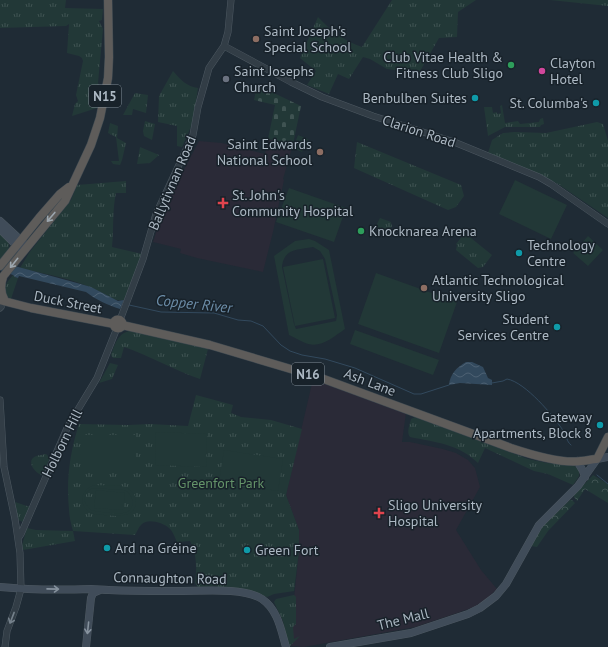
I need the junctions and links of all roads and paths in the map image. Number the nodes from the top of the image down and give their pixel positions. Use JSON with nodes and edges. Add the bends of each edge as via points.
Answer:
{"nodes":[{"id":1,"x":108,"y":0,"type":"edge"},
{"id":2,"x":231,"y":0,"type":"edge"},
{"id":3,"x":224,"y":46,"type":"junction"},
{"id":4,"x":0,"y":221,"type":"edge"},
{"id":5,"x":608,"y":224,"type":"edge"},
{"id":6,"x":0,"y":229,"type":"edge"},
{"id":7,"x":22,"y":246,"type":"junction"},
{"id":8,"x":0,"y":266,"type":"edge"},
{"id":9,"x":2,"y":277,"type":"edge"},
{"id":10,"x":4,"y":305,"type":"edge"},
{"id":11,"x":118,"y":324,"type":"junction"},
{"id":12,"x":0,"y":400,"type":"edge"},
{"id":13,"x":608,"y":438,"type":"edge"},
{"id":14,"x":608,"y":457,"type":"edge"},
{"id":15,"x":593,"y":459,"type":"junction"},
{"id":16,"x":558,"y":460,"type":"junction"},
{"id":17,"x":577,"y":462,"type":"junction"},
{"id":18,"x":585,"y":477,"type":"junction"},
{"id":19,"x":19,"y":538,"type":"junction"},
{"id":20,"x":0,"y":587,"type":"edge"},
{"id":21,"x":21,"y":589,"type":"junction"},
{"id":22,"x":85,"y":590,"type":"junction"},
{"id":23,"x":101,"y":590,"type":"junction"},
{"id":24,"x":91,"y":598,"type":"junction"},
{"id":25,"x":5,"y":647,"type":"edge"},
{"id":26,"x":86,"y":647,"type":"edge"},
{"id":27,"x":286,"y":647,"type":"edge"},
{"id":28,"x":330,"y":647,"type":"edge"}],
"edges":[{"from":1,"to":7,"type":"highway","number":"N15","via":[[109,57],[100,118],[81,167],[64,201]]},
{"from":2,"to":3,"type":"street","name":"Ballytivnan Road"},
{"from":3,"to":5,"type":"street","name":"Clarion Road","via":[[322,97],[454,142],[539,177]]},
{"from":3,"to":11,"type":"street","name":"Ballytivnan Road","via":[[209,68],[193,134],[156,214],[143,259]]},
{"from":4,"to":7,"type":"main road"},
{"from":6,"to":7,"type":"main road"},
{"from":7,"to":8,"type":"highway","number":"N15"},
{"from":7,"to":9,"type":"highway","number":"N15","one_way":true},
{"from":9,"to":10,"type":"highway","via":[[0,290]]},
{"from":10,"to":11,"type":"highway","name":"Duck Street","number":"N16"},
{"from":11,"to":16,"type":"highway","name":"Ash Lane","number":"N16","via":[[203,343],[288,367],[511,448]]},
{"from":11,"to":19,"type":"street","name":"Holborn Hill","via":[[97,378],[68,426]]},
{"from":12,"to":19,"type":"street","via":[[4,467]]},
{"from":13,"to":15,"type":"highway"},
{"from":14,"to":15,"type":"main road"},
{"from":15,"to":16,"type":"highway","name":"Ash Lane","number":"N16"},
{"from":15,"to":17,"type":"highway","name":"Ash Lane","number":"N16"},
{"from":15,"to":18,"type":"main road","name":"The Mall"},
{"from":16,"to":17,"type":"highway","name":"Ash Lane","number":"N16"},
{"from":17,"to":18,"type":"main road"},
{"from":18,"to":28,"type":"main road","name":"The Mall","via":[[539,526],[506,584],[496,596],[480,608],[411,633]]},
{"from":19,"to":21,"type":"street"},
{"from":20,"to":21,"type":"main road","name":"Connaughton Road"},
{"from":21,"to":22,"type":"main road","name":"Connaughton Road","one_way":true},
{"from":21,"to":25,"type":"street","one_way":true,"via":[[7,631]]},
{"from":22,"to":23,"type":"main road","name":"Connaughton Road"},
{"from":22,"to":24,"type":"main road"},
{"from":23,"to":24,"type":"main road","via":[[93,593]]},
{"from":23,"to":27,"type":"main road","name":"Connaughton Road","via":[[238,592],[256,596],[267,603],[276,615]]},
{"from":24,"to":26,"type":"main road","one_way":true}]}
